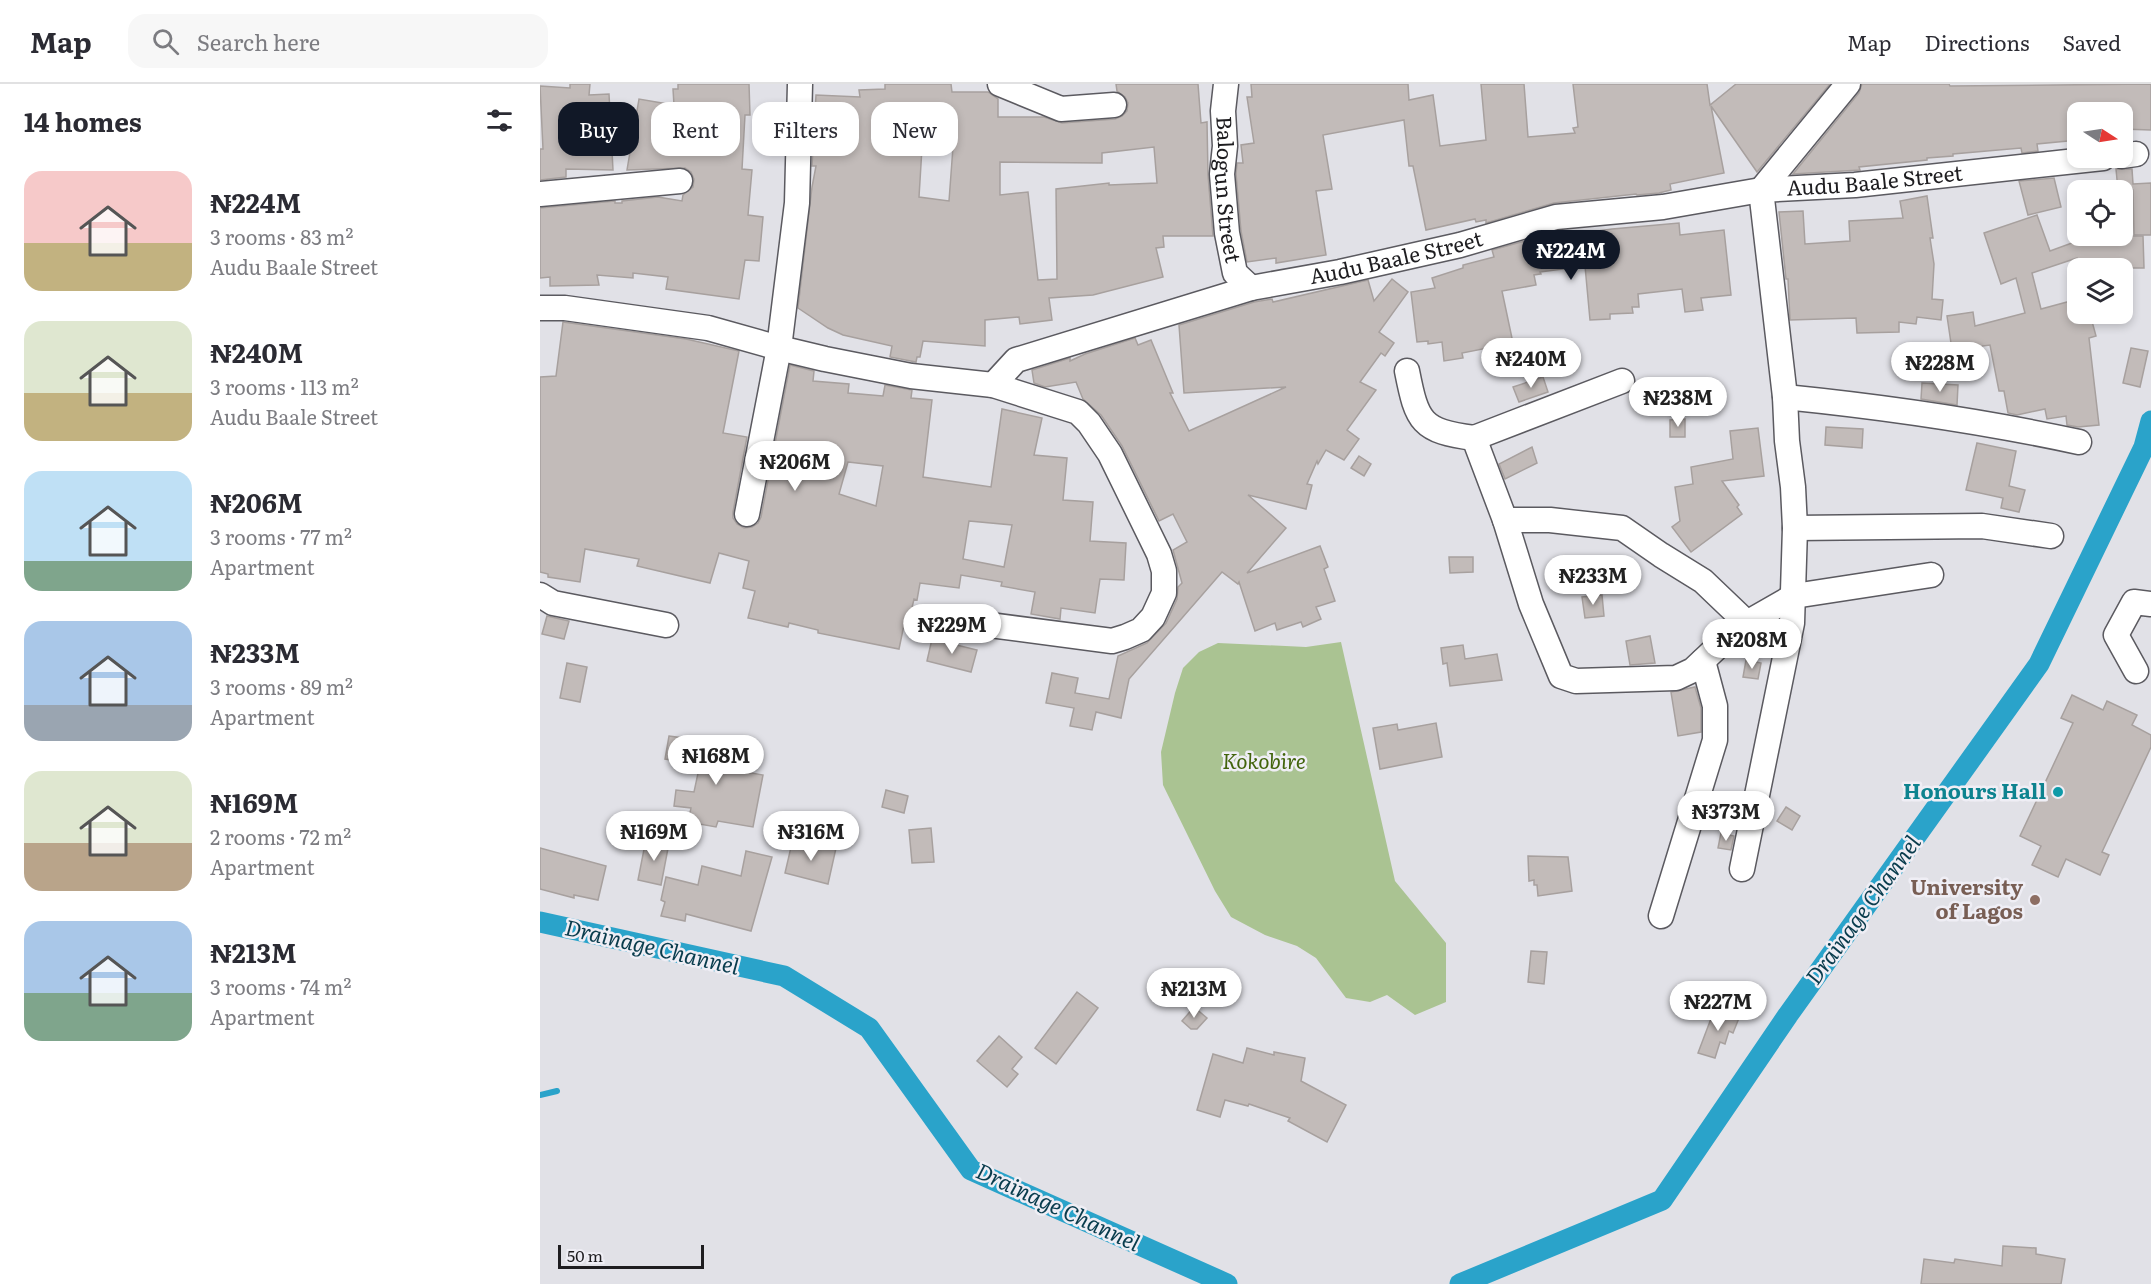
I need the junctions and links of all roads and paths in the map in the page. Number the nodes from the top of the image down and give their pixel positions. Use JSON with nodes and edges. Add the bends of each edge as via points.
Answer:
{"nodes":[{"id":1,"x":800,"y":84,"type":"edge"},
{"id":2,"x":1000,"y":84,"type":"edge"},
{"id":3,"x":1226,"y":84,"type":"edge"},
{"id":4,"x":1848,"y":84,"type":"edge"},
{"id":5,"x":1114,"y":105,"type":"dead end"},
{"id":6,"x":2067,"y":162,"type":"edge"},
{"id":7,"x":680,"y":181,"type":"dead end"},
{"id":8,"x":1761,"y":190,"type":"junction"},
{"id":9,"x":540,"y":194,"type":"edge"},
{"id":10,"x":1251,"y":288,"type":"junction"},
{"id":11,"x":540,"y":308,"type":"edge"},
{"id":12,"x":779,"y":348,"type":"junction"},
{"id":13,"x":1407,"y":371,"type":"dead end"},
{"id":14,"x":1622,"y":381,"type":"dead end"},
{"id":15,"x":993,"y":385,"type":"junction"},
{"id":16,"x":1785,"y":397,"type":"junction"},
{"id":17,"x":1473,"y":438,"type":"junction"},
{"id":18,"x":2079,"y":442,"type":"dead end"},
{"id":19,"x":747,"y":514,"type":"dead end"},
{"id":20,"x":1505,"y":520,"type":"junction"},
{"id":21,"x":1795,"y":528,"type":"junction"},
{"id":22,"x":2051,"y":536,"type":"dead end"},
{"id":23,"x":1931,"y":575,"type":"dead end"},
{"id":24,"x":540,"y":595,"type":"edge"},
{"id":25,"x":1794,"y":596,"type":"junction"},
{"id":26,"x":2151,"y":604,"type":"edge"},
{"id":27,"x":951,"y":620,"type":"dead end"},
{"id":28,"x":1747,"y":623,"type":"junction"},
{"id":29,"x":666,"y":625,"type":"dead end"},
{"id":30,"x":1703,"y":662,"type":"junction"},
{"id":31,"x":2136,"y":671,"type":"dead end"},
{"id":32,"x":1742,"y":869,"type":"dead end"},
{"id":33,"x":1661,"y":916,"type":"dead end"}],
"edges":[{"from":1,"to":12,"type":"street","via":[[797,203]]},
{"from":2,"to":5,"type":"street","via":[[1061,109]]},
{"from":3,"to":10,"type":"street","name":"Balogun Street","via":[[1222,174],[1227,233],[1235,273]]},
{"from":4,"to":8,"type":"street"},
{"from":6,"to":8,"type":"street","name":"Audu Baale Street","via":[[1855,185]]},
{"from":7,"to":9,"type":"street"},
{"from":8,"to":10,"type":"street","name":"Audu Baale Street","via":[[1663,207],[1556,217],[1340,272]]},
{"from":8,"to":16,"type":"street"},
{"from":10,"to":15,"type":"street","name":"Audu Baale Street","via":[[1016,360]]},
{"from":11,"to":12,"type":"street","via":[[708,328]]},
{"from":12,"to":15,"type":"street","via":[[910,376]]},
{"from":12,"to":19,"type":"street"},
{"from":13,"to":17,"type":"street","via":[[1416,411],[1425,424],[1446,435]]},
{"from":14,"to":17,"type":"street"},
{"from":15,"to":27,"type":"street","via":[[1078,412],[1089,423],[1110,454],[1159,554],[1164,593],[1153,617],[1141,630],[1112,641]]},
{"from":16,"to":18,"type":"street","via":[[1906,410]]},
{"from":16,"to":21,"type":"street"},
{"from":17,"to":20,"type":"street"},
{"from":20,"to":28,"type":"street","via":[[1550,520],[1622,528],[1703,581]]},
{"from":20,"to":30,"type":"street","via":[[1531,604],[1560,676],[1576,681],[1676,678]]},
{"from":21,"to":22,"type":"street","via":[[1982,526]]},
{"from":21,"to":25,"type":"street"},
{"from":23,"to":25,"type":"street"},
{"from":24,"to":29,"type":"street","via":[[553,603]]},
{"from":25,"to":28,"type":"street"},
{"from":25,"to":32,"type":"street","via":[[1792,623]]},
{"from":26,"to":31,"type":"street","via":[[2134,602],[2116,635]]},
{"from":28,"to":30,"type":"street"},
{"from":30,"to":33,"type":"street","via":[[1715,706],[1715,740]]}]}
